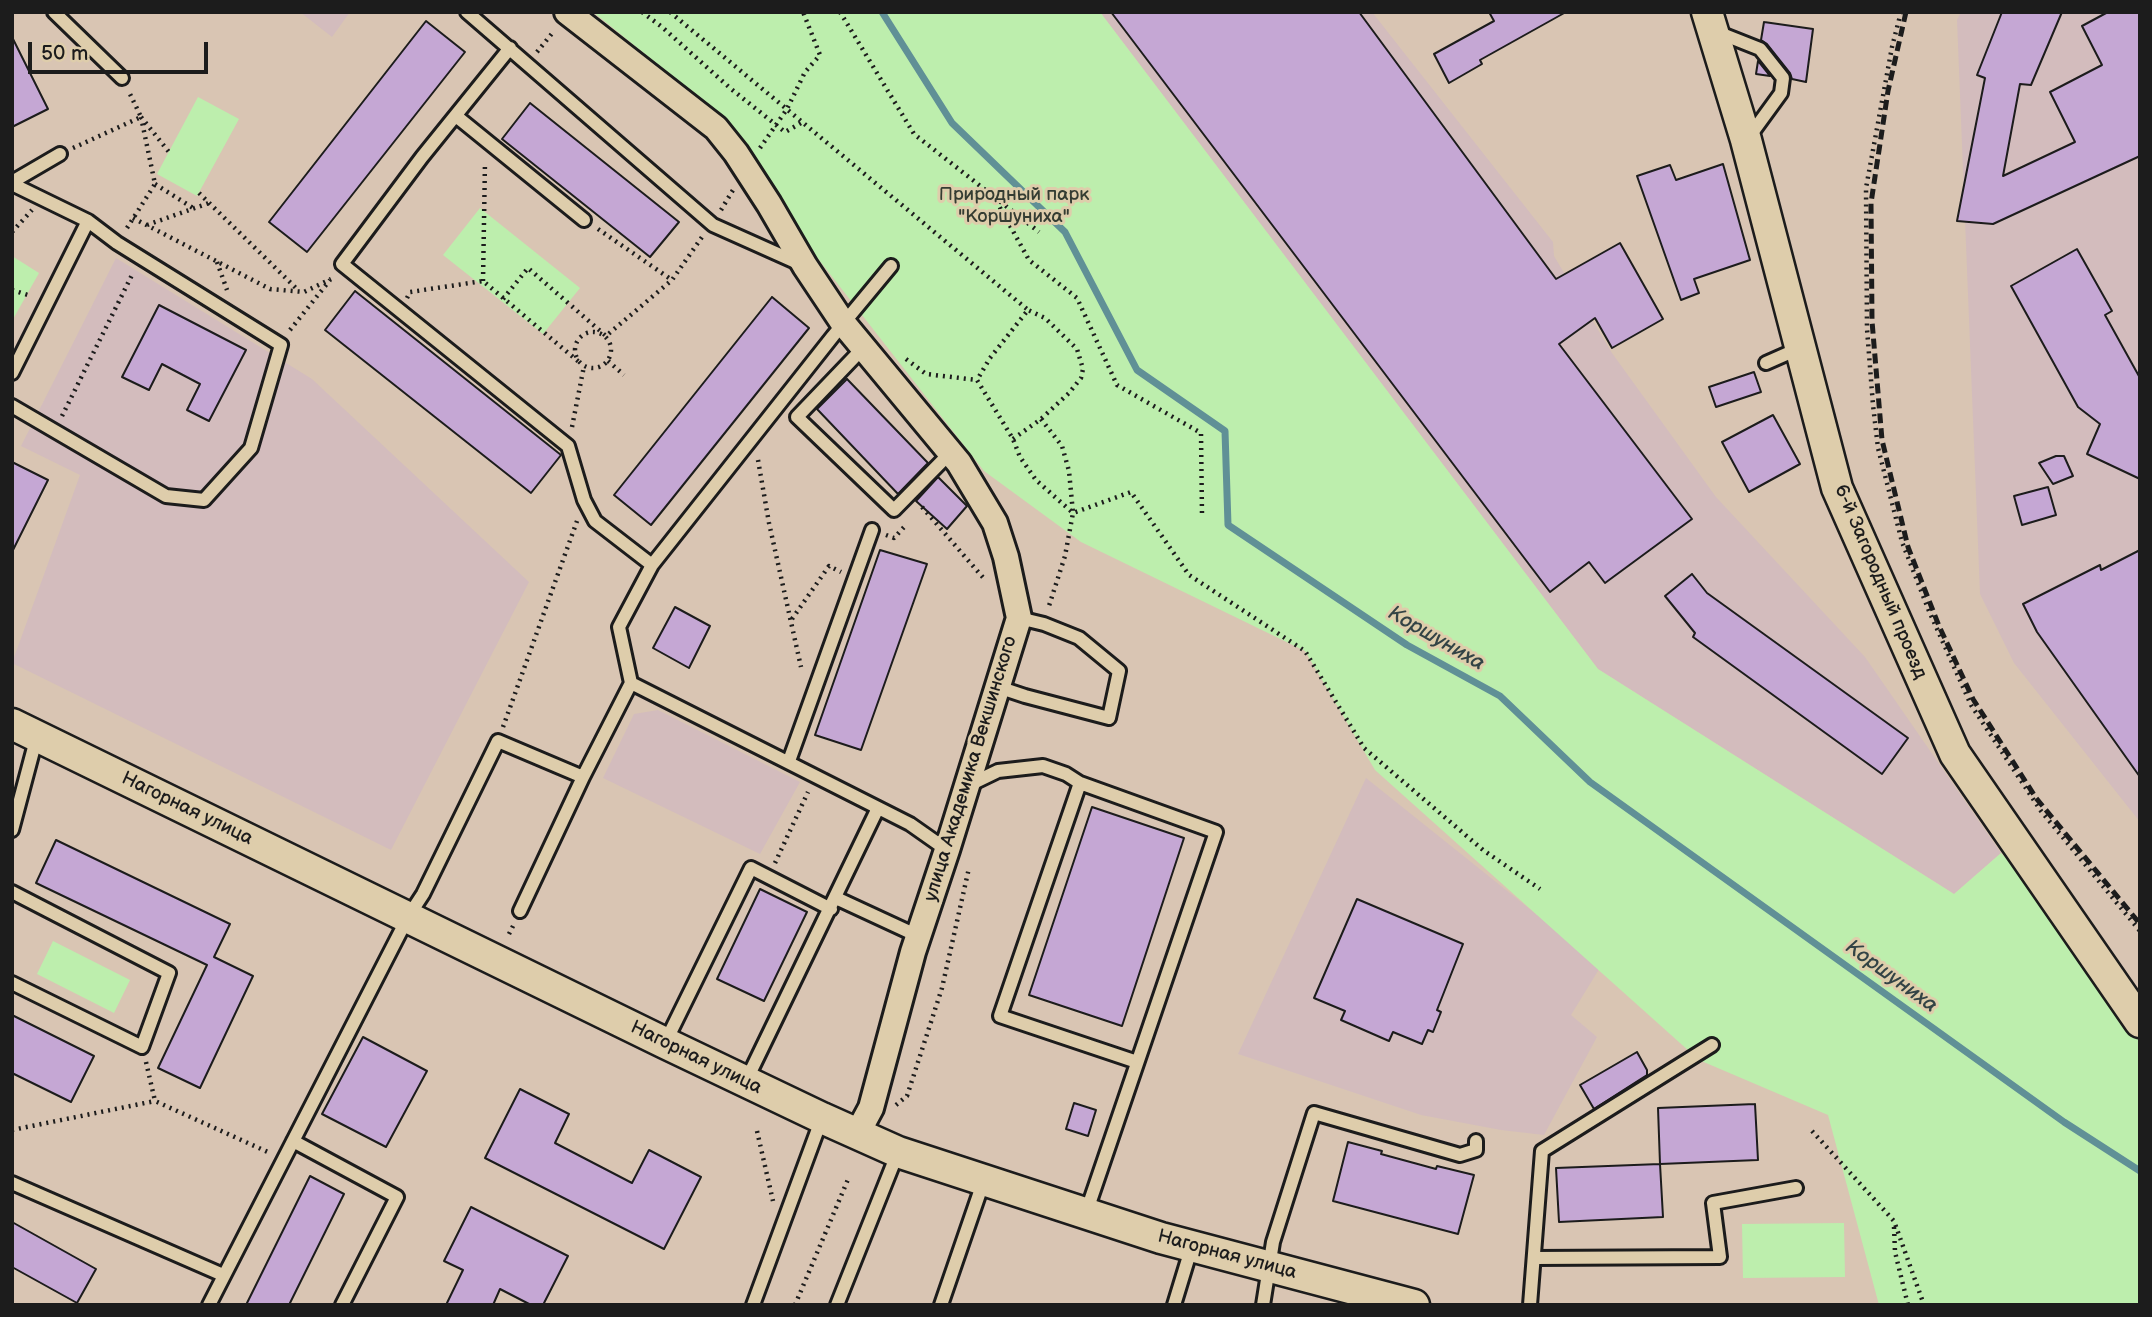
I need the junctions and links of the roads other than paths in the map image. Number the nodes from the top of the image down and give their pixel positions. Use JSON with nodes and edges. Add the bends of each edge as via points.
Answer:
{"nodes":[{"id":1,"x":54,"y":12,"type":"edge"},
{"id":2,"x":467,"y":12,"type":"edge"},
{"id":3,"x":568,"y":13,"type":"edge"},
{"id":4,"x":1709,"y":21,"type":"edge"},
{"id":5,"x":510,"y":48,"type":"junction"},
{"id":6,"x":122,"y":78,"type":"road end"},
{"id":7,"x":456,"y":116,"type":"junction"},
{"id":8,"x":1746,"y":141,"type":"junction"},
{"id":9,"x":60,"y":154,"type":"road end"},
{"id":10,"x":12,"y":183,"type":"edge"},
{"id":11,"x":584,"y":220,"type":"road end"},
{"id":12,"x":88,"y":221,"type":"junction"},
{"id":13,"x":805,"y":266,"type":"junction"},
{"id":14,"x":891,"y":266,"type":"dead end"},
{"id":15,"x":844,"y":323,"type":"junction"},
{"id":16,"x":864,"y":347,"type":"junction"},
{"id":17,"x":1801,"y":348,"type":"junction"},
{"id":18,"x":1766,"y":363,"type":"dead end"},
{"id":19,"x":12,"y":373,"type":"edge"},
{"id":20,"x":12,"y":407,"type":"edge"},
{"id":21,"x":951,"y":452,"type":"junction"},
{"id":22,"x":872,"y":530,"type":"dead end"},
{"id":23,"x":652,"y":565,"type":"junction"},
{"id":24,"x":1018,"y":618,"type":"junction"},
{"id":25,"x":631,"y":683,"type":"junction"},
{"id":26,"x":998,"y":687,"type":"junction"},
{"id":27,"x":25,"y":730,"type":"edge"},
{"id":28,"x":789,"y":761,"type":"junction"},
{"id":29,"x":583,"y":777,"type":"junction"},
{"id":30,"x":1080,"y":783,"type":"junction"},
{"id":31,"x":967,"y":786,"type":"junction"},
{"id":32,"x":878,"y":808,"type":"junction"},
{"id":33,"x":12,"y":830,"type":"edge"},
{"id":34,"x":947,"y":850,"type":"junction"},
{"id":35,"x":12,"y":892,"type":"edge"},
{"id":36,"x":833,"y":903,"type":"junction"},
{"id":37,"x":520,"y":911,"type":"dead end"},
{"id":38,"x":408,"y":917,"type":"junction"},
{"id":39,"x":918,"y":936,"type":"junction"},
{"id":40,"x":12,"y":983,"type":"edge"},
{"id":41,"x":2140,"y":1022,"type":"edge"},
{"id":42,"x":665,"y":1043,"type":"junction"},
{"id":43,"x":1712,"y":1045,"type":"dead end"},
{"id":44,"x":1137,"y":1062,"type":"junction"},
{"id":45,"x":746,"y":1082,"type":"junction"},
{"id":46,"x":821,"y":1118,"type":"junction"},
{"id":47,"x":857,"y":1134,"type":"junction"},
{"id":48,"x":1476,"y":1141,"type":"dead end"},
{"id":49,"x":293,"y":1142,"type":"junction"},
{"id":50,"x":898,"y":1152,"type":"junction"},
{"id":51,"x":984,"y":1180,"type":"junction"},
{"id":52,"x":12,"y":1183,"type":"edge"},
{"id":53,"x":1796,"y":1188,"type":"dead end"},
{"id":54,"x":1086,"y":1213,"type":"junction"},
{"id":55,"x":1192,"y":1246,"type":"junction"},
{"id":56,"x":1534,"y":1258,"type":"junction"},
{"id":57,"x":1268,"y":1266,"type":"junction"},
{"id":58,"x":223,"y":1275,"type":"junction"},
{"id":59,"x":1373,"y":1299,"type":"edge"},
{"id":60,"x":209,"y":1305,"type":"edge"},
{"id":61,"x":342,"y":1305,"type":"edge"},
{"id":62,"x":753,"y":1305,"type":"edge"},
{"id":63,"x":837,"y":1305,"type":"edge"},
{"id":64,"x":941,"y":1305,"type":"edge"},
{"id":65,"x":1174,"y":1305,"type":"edge"},
{"id":66,"x":1263,"y":1305,"type":"edge"},
{"id":67,"x":1414,"y":1305,"type":"edge"},
{"id":68,"x":1530,"y":1305,"type":"edge"}],
"edges":[{"from":1,"to":6,"type":"lane"},
{"from":2,"to":5,"type":"lane"},
{"from":3,"to":13,"type":"street","name":"улица Академика Векшинского","via":[[716,128]]},
{"from":4,"to":8,"type":"street","name":"6-й Загородный проезд"},
{"from":4,"to":8,"type":"lane","via":[[1760,49],[1783,78],[1781,93]]},
{"from":5,"to":7,"type":"lane"},
{"from":5,"to":13,"type":"lane","via":[[713,225]]},
{"from":7,"to":11,"type":"lane"},
{"from":7,"to":23,"type":"lane","via":[[342,264],[568,446],[595,521]]},
{"from":8,"to":17,"type":"street","name":"6-й Загородный проезд"},
{"from":9,"to":10,"type":"lane"},
{"from":10,"to":12,"type":"lane"},
{"from":12,"to":19,"type":"lane"},
{"from":12,"to":20,"type":"lane","via":[[281,345],[251,449],[204,500],[166,496]]},
{"from":13,"to":15,"type":"street","name":"улица Академика Векшинского"},
{"from":14,"to":15,"type":"lane"},
{"from":15,"to":16,"type":"street","name":"улица Академика Векшинского"},
{"from":15,"to":23,"type":"lane"},
{"from":16,"to":21,"type":"street","name":"улица Академика Векшинского"},
{"from":16,"to":21,"type":"lane","via":[[797,417],[894,510]]},
{"from":17,"to":18,"type":"lane"},
{"from":17,"to":41,"type":"street","name":"6-й Загородный проезд","via":[[1837,488],[1955,754]]},
{"from":21,"to":24,"type":"street","name":"улица Академика Векшинского","via":[[995,523]]},
{"from":22,"to":28,"type":"lane"},
{"from":23,"to":25,"type":"lane","via":[[619,627]]},
{"from":24,"to":26,"type":"street","name":"улица Академика Векшинского"},
{"from":24,"to":26,"type":"lane","via":[[1079,638],[1119,671],[1109,718]]},
{"from":25,"to":28,"type":"lane"},
{"from":25,"to":29,"type":"lane"},
{"from":26,"to":31,"type":"street","name":"улица Академика Векшинского"},
{"from":27,"to":33,"type":"lane"},
{"from":27,"to":38,"type":"street","name":"Нагорная улица"},
{"from":28,"to":32,"type":"lane"},
{"from":29,"to":37,"type":"lane"},
{"from":29,"to":38,"type":"lane","via":[[498,741]]},
{"from":30,"to":31,"type":"lane","via":[[1044,766],[998,771]]},
{"from":30,"to":44,"type":"lane","via":[[1216,832]]},
{"from":30,"to":44,"type":"lane","via":[[1000,1016]]},
{"from":31,"to":34,"type":"street","name":"улица Академика Векшинского"},
{"from":32,"to":34,"type":"lane"},
{"from":32,"to":36,"type":"lane"},
{"from":34,"to":39,"type":"street","name":"улица Академика Векшинского"},
{"from":35,"to":40,"type":"lane","via":[[169,973],[142,1047]]},
{"from":36,"to":39,"type":"lane"},
{"from":36,"to":42,"type":"lane","via":[[751,868]]},
{"from":36,"to":45,"type":"lane"},
{"from":38,"to":42,"type":"street","name":"Нагорная улица"},
{"from":38,"to":49,"type":"lane"},
{"from":39,"to":47,"type":"street","name":"улица Академика Векшинского","via":[[871,1108]]},
{"from":42,"to":45,"type":"street","name":"Нагорная улица"},
{"from":43,"to":56,"type":"lane","via":[[1542,1151]]},
{"from":44,"to":54,"type":"lane"},
{"from":45,"to":46,"type":"street","name":"Нагорная улица"},
{"from":46,"to":47,"type":"street","name":"Нагорная улица"},
{"from":46,"to":62,"type":"lane"},
{"from":47,"to":50,"type":"street","name":"Нагорная улица"},
{"from":48,"to":57,"type":"lane","via":[[1476,1150],[1461,1155],[1314,1112]]},
{"from":49,"to":58,"type":"lane"},
{"from":49,"to":61,"type":"lane","via":[[397,1197]]},
{"from":50,"to":51,"type":"street","name":"Нагорная улица"},
{"from":50,"to":63,"type":"lane"},
{"from":51,"to":54,"type":"street","name":"Нагорная улица"},
{"from":51,"to":64,"type":"lane"},
{"from":52,"to":58,"type":"lane"},
{"from":53,"to":56,"type":"lane","via":[[1713,1203],[1720,1257]]},
{"from":54,"to":55,"type":"street","name":"Нагорная улица"},
{"from":55,"to":57,"type":"street","name":"Нагорная улица"},
{"from":55,"to":65,"type":"lane"},
{"from":56,"to":68,"type":"lane"},
{"from":57,"to":59,"type":"street","name":"Нагорная улица"},
{"from":57,"to":66,"type":"lane"},
{"from":58,"to":60,"type":"lane"},
{"from":59,"to":67,"type":"street","name":"Нагорная улица"}]}
